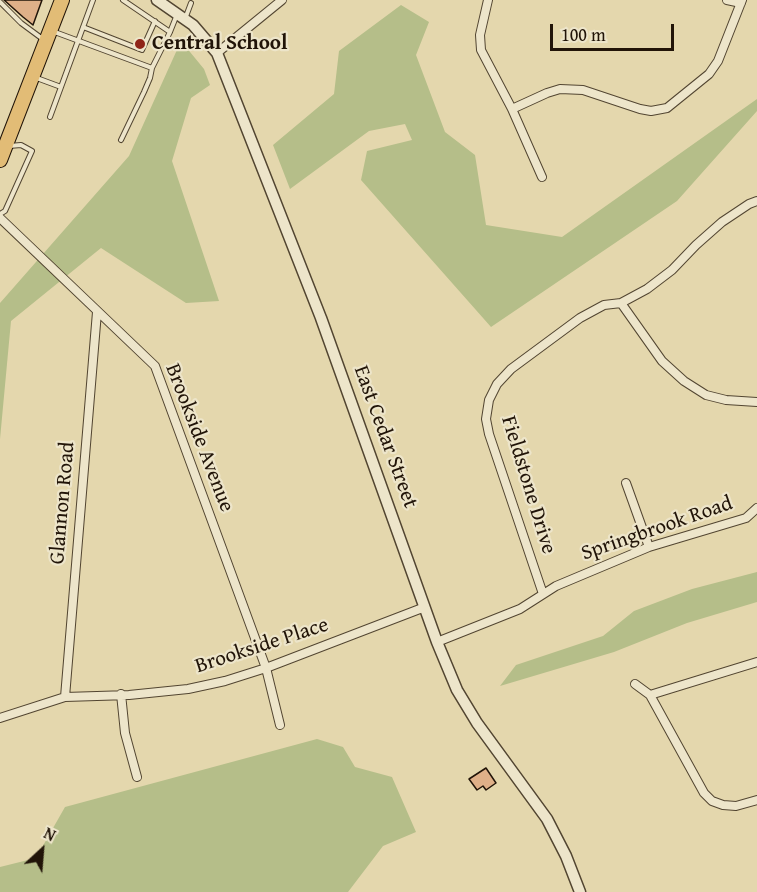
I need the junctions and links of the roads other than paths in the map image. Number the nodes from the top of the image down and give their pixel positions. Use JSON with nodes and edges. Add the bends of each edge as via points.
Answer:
{"nodes":[{"id":1,"x":62,"y":0,"type":"edge"},
{"id":2,"x":93,"y":0,"type":"edge"},
{"id":3,"x":123,"y":0,"type":"edge"},
{"id":4,"x":157,"y":0,"type":"edge"},
{"id":5,"x":282,"y":0,"type":"edge"},
{"id":6,"x":488,"y":0,"type":"edge"},
{"id":7,"x":727,"y":0,"type":"edge"},
{"id":8,"x":190,"y":1,"type":"edge"},
{"id":9,"x":0,"y":2,"type":"edge"},
{"id":10,"x":742,"y":2,"type":"edge"},
{"id":11,"x":177,"y":10,"type":"edge"},
{"id":12,"x":155,"y":21,"type":"junction"},
{"id":13,"x":83,"y":27,"type":"junction"},
{"id":14,"x":170,"y":32,"type":"junction"},
{"id":15,"x":49,"y":36,"type":"junction"},
{"id":16,"x":79,"y":40,"type":"junction"},
{"id":17,"x":217,"y":53,"type":"junction"},
{"id":18,"x":152,"y":68,"type":"junction"},
{"id":19,"x":33,"y":77,"type":"junction"},
{"id":20,"x":61,"y":87,"type":"junction"},
{"id":21,"x":512,"y":109,"type":"junction"},
{"id":22,"x":50,"y":117,"type":"dead end"},
{"id":23,"x":121,"y":140,"type":"dead end"},
{"id":24,"x":3,"y":144,"type":"edge"},
{"id":25,"x":0,"y":160,"type":"edge"},
{"id":26,"x":542,"y":177,"type":"dead end"},
{"id":27,"x":757,"y":201,"type":"edge"},
{"id":28,"x":0,"y":216,"type":"edge"},
{"id":29,"x":621,"y":303,"type":"junction"},
{"id":30,"x":97,"y":312,"type":"junction"},
{"id":31,"x":757,"y":402,"type":"edge"},
{"id":32,"x":626,"y":483,"type":"dead end"},
{"id":33,"x":757,"y":508,"type":"edge"},
{"id":34,"x":649,"y":547,"type":"junction"},
{"id":35,"x":543,"y":594,"type":"junction"},
{"id":36,"x":425,"y":607,"type":"junction"},
{"id":37,"x":437,"y":642,"type":"junction"},
{"id":38,"x":757,"y":662,"type":"edge"},
{"id":39,"x":266,"y":668,"type":"junction"},
{"id":40,"x":635,"y":684,"type":"dead end"},
{"id":41,"x":122,"y":694,"type":"junction"},
{"id":42,"x":650,"y":695,"type":"junction"},
{"id":43,"x":65,"y":697,"type":"junction"},
{"id":44,"x":0,"y":718,"type":"edge"},
{"id":45,"x":280,"y":725,"type":"dead end"},
{"id":46,"x":137,"y":777,"type":"dead end"},
{"id":47,"x":757,"y":800,"type":"edge"},
{"id":48,"x":580,"y":892,"type":"edge"}],
"edges":[{"from":1,"to":15,"type":"main road"},
{"from":2,"to":13,"type":"lane"},
{"from":3,"to":12,"type":"lane"},
{"from":4,"to":11,"type":"street","name":"East Cedar Street"},
{"from":5,"to":17,"type":"street"},
{"from":6,"to":21,"type":"street","via":[[480,35],[481,50]]},
{"from":7,"to":10,"type":"street"},
{"from":8,"to":11,"type":"lane"},
{"from":9,"to":15,"type":"lane","via":[[21,23]]},
{"from":10,"to":21,"type":"street","via":[[709,74],[667,108],[651,111],[583,90],[560,89]]},
{"from":11,"to":14,"type":"lane"},
{"from":11,"to":17,"type":"street","name":"East Cedar Street"},
{"from":12,"to":13,"type":"lane","via":[[142,50]]},
{"from":12,"to":14,"type":"lane"},
{"from":13,"to":16,"type":"lane"},
{"from":14,"to":18,"type":"lane"},
{"from":15,"to":16,"type":"lane"},
{"from":15,"to":19,"type":"main road"},
{"from":16,"to":18,"type":"lane"},
{"from":16,"to":20,"type":"lane"},
{"from":17,"to":36,"type":"street","name":"East Cedar Street","via":[[324,327]]},
{"from":18,"to":23,"type":"lane"},
{"from":19,"to":20,"type":"lane"},
{"from":19,"to":24,"type":"main road"},
{"from":20,"to":22,"type":"lane"},
{"from":21,"to":26,"type":"street"},
{"from":24,"to":25,"type":"main road"},
{"from":24,"to":28,"type":"lane","via":[[21,144],[32,151]]},
{"from":27,"to":29,"type":"street","name":"Fieldstone Drive","via":[[722,222],[672,270]]},
{"from":28,"to":30,"type":"street","name":"Brookside Avenue"},
{"from":29,"to":31,"type":"street","via":[[662,361],[684,381],[716,398]]},
{"from":29,"to":35,"type":"street","name":"Fieldstone Drive","via":[[604,305],[563,330],[511,369],[489,400],[489,434]]},
{"from":30,"to":39,"type":"street","name":"Brookside Avenue","via":[[155,366]]},
{"from":30,"to":43,"type":"street","name":"Glannon Road"},
{"from":32,"to":34,"type":"street"},
{"from":33,"to":34,"type":"street","name":"Springbrook Road","via":[[746,518]]},
{"from":34,"to":35,"type":"street","name":"Springbrook Road"},
{"from":35,"to":37,"type":"street","name":"Springbrook Road","via":[[520,609]]},
{"from":36,"to":37,"type":"street","name":"East Cedar Street"},
{"from":36,"to":39,"type":"street","name":"Brookside Place"},
{"from":37,"to":48,"type":"street","name":"East Cedar Street","via":[[467,707],[556,834]]},
{"from":38,"to":42,"type":"street"},
{"from":39,"to":41,"type":"street","name":"Brookside Place","via":[[188,689]]},
{"from":39,"to":45,"type":"street","name":"Brookside Avenue"},
{"from":40,"to":42,"type":"street"},
{"from":41,"to":43,"type":"street","name":"Brookside Place"},
{"from":41,"to":46,"type":"street","via":[[125,733]]},
{"from":42,"to":47,"type":"street","via":[[712,801],[736,806]]},
{"from":43,"to":44,"type":"street","name":"Brookside Place"}]}
